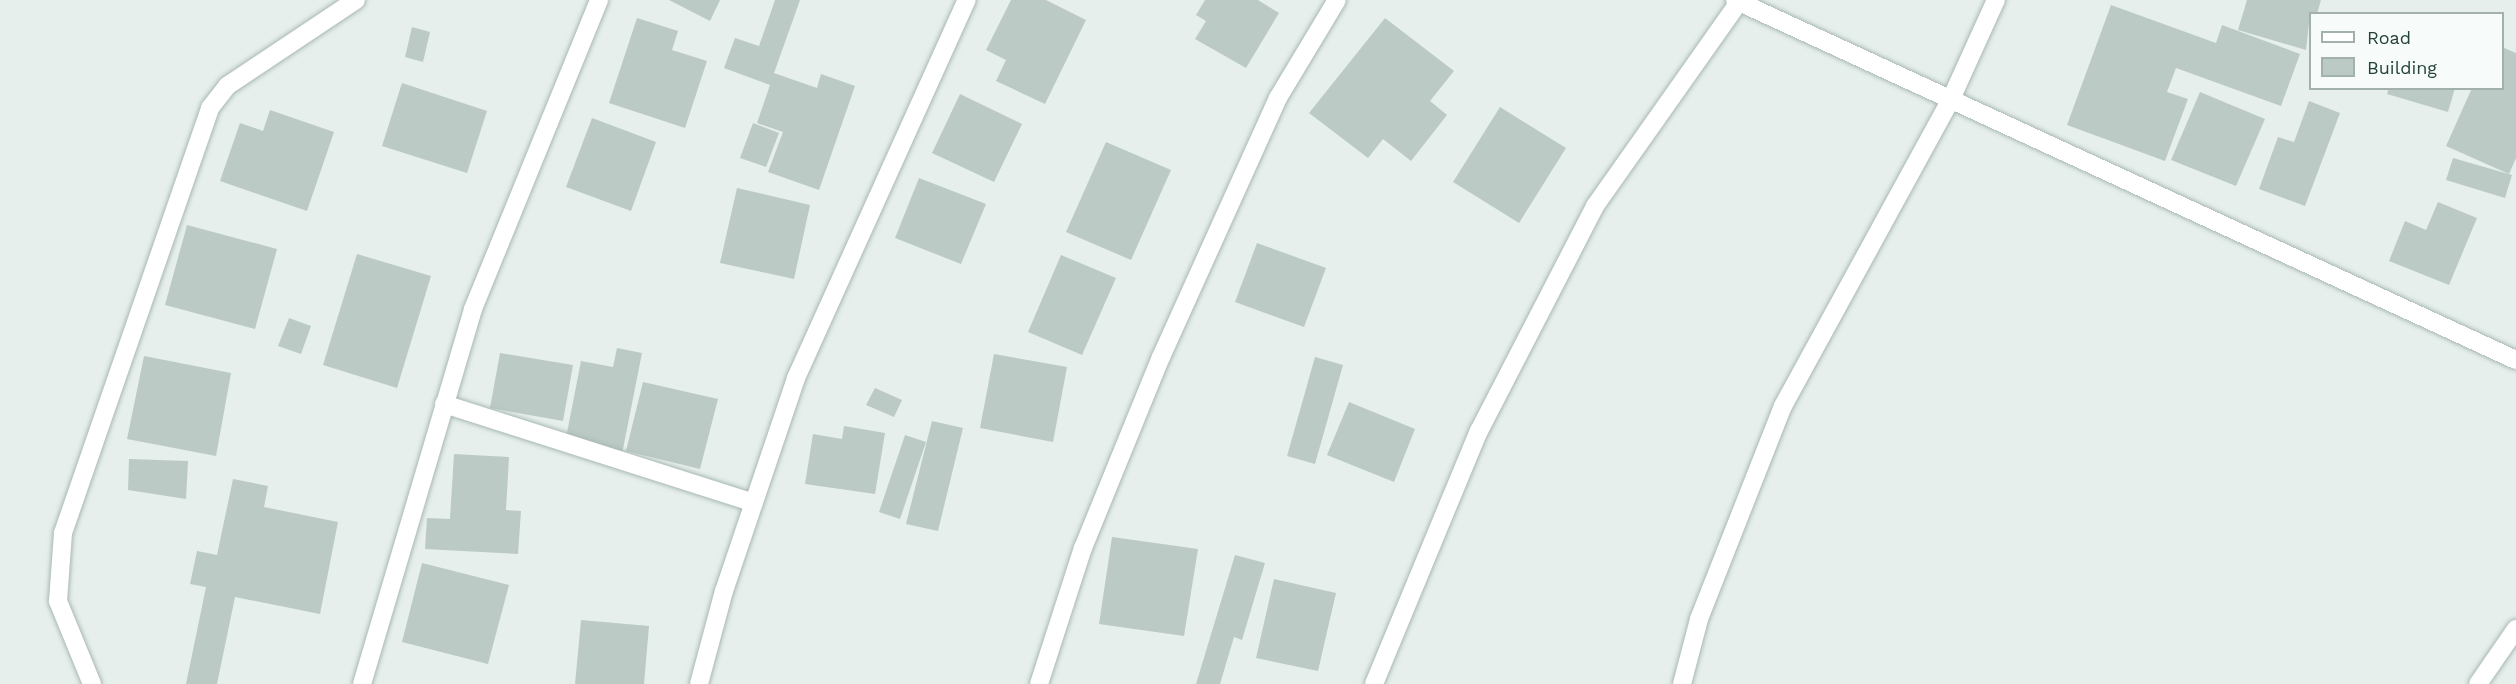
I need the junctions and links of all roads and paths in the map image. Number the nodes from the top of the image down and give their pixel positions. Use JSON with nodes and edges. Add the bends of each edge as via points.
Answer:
{"nodes":[{"id":1,"x":356,"y":0,"type":"edge"},
{"id":2,"x":599,"y":0,"type":"edge"},
{"id":3,"x":967,"y":0,"type":"edge"},
{"id":4,"x":1337,"y":0,"type":"edge"},
{"id":5,"x":1996,"y":0,"type":"edge"},
{"id":6,"x":1737,"y":1,"type":"edge"},
{"id":7,"x":1951,"y":99,"type":"junction"},
{"id":8,"x":2516,"y":360,"type":"edge"},
{"id":9,"x":444,"y":404,"type":"junction"},
{"id":10,"x":754,"y":502,"type":"junction"},
{"id":11,"x":2516,"y":629,"type":"edge"},
{"id":12,"x":92,"y":684,"type":"edge"},
{"id":13,"x":362,"y":684,"type":"edge"},
{"id":14,"x":699,"y":684,"type":"edge"},
{"id":15,"x":1039,"y":684,"type":"edge"},
{"id":16,"x":1374,"y":684,"type":"edge"},
{"id":17,"x":1682,"y":684,"type":"edge"},
{"id":18,"x":2478,"y":684,"type":"edge"}],
"edges":[{"from":1,"to":12,"type":"street","via":[[227,86],[210,108],[63,533],[58,601]]},
{"from":2,"to":9,"type":"street","via":[[473,309]]},
{"from":3,"to":10,"type":"street","via":[[796,378]]},
{"from":4,"to":15,"type":"street","via":[[1278,98],[1161,357],[1083,548]]},
{"from":5,"to":7,"type":"street"},
{"from":6,"to":7,"type":"street"},
{"from":6,"to":16,"type":"street","via":[[1595,206],[1479,431]]},
{"from":7,"to":8,"type":"street"},
{"from":7,"to":17,"type":"street","via":[[1783,406],[1699,619]]},
{"from":9,"to":10,"type":"street"},
{"from":9,"to":13,"type":"street"},
{"from":10,"to":14,"type":"street"},
{"from":11,"to":18,"type":"street"}]}
